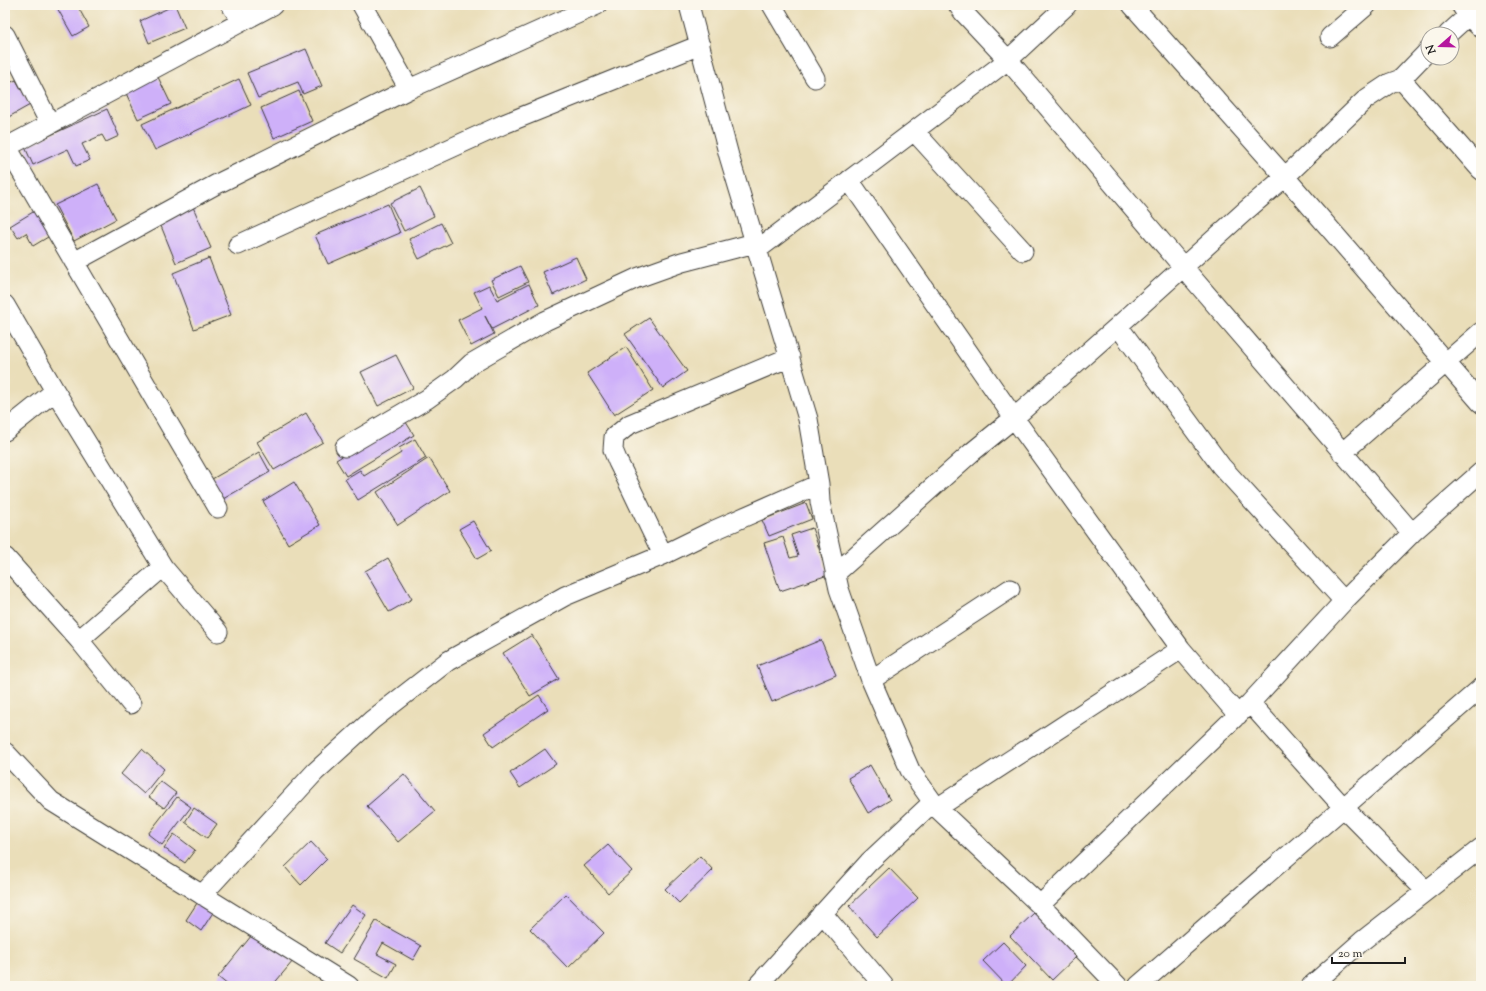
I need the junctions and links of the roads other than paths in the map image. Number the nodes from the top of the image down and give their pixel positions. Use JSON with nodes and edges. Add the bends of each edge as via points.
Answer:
{"nodes":[{"id":1,"x":231,"y":5,"type":"edge"},
{"id":2,"x":273,"y":5,"type":"edge"},
{"id":3,"x":362,"y":5,"type":"edge"},
{"id":4,"x":597,"y":5,"type":"edge"},
{"id":5,"x":689,"y":5,"type":"edge"},
{"id":6,"x":772,"y":5,"type":"edge"},
{"id":7,"x":958,"y":5,"type":"edge"},
{"id":8,"x":1068,"y":5,"type":"edge"},
{"id":9,"x":1132,"y":5,"type":"edge"},
{"id":10,"x":1367,"y":5,"type":"edge"},
{"id":11,"x":1472,"y":14,"type":"edge"},
{"id":12,"x":242,"y":21,"type":"junction"},
{"id":13,"x":1458,"y":26,"type":"edge"},
{"id":14,"x":5,"y":35,"type":"edge"},
{"id":15,"x":1330,"y":37,"type":"dead end"},
{"id":16,"x":700,"y":45,"type":"junction"},
{"id":17,"x":1420,"y":59,"type":"edge"},
{"id":18,"x":1008,"y":60,"type":"junction"},
{"id":19,"x":815,"y":78,"type":"dead end"},
{"id":20,"x":1400,"y":79,"type":"junction"},
{"id":21,"x":409,"y":89,"type":"junction"},
{"id":22,"x":50,"y":124,"type":"junction"},
{"id":23,"x":914,"y":131,"type":"junction"},
{"id":24,"x":6,"y":148,"type":"edge"},
{"id":25,"x":1481,"y":170,"type":"edge"},
{"id":26,"x":1285,"y":177,"type":"junction"},
{"id":27,"x":849,"y":180,"type":"junction"},
{"id":28,"x":238,"y":245,"type":"dead end"},
{"id":29,"x":756,"y":247,"type":"junction"},
{"id":30,"x":1023,"y":251,"type":"dead end"},
{"id":31,"x":74,"y":262,"type":"junction"},
{"id":32,"x":1183,"y":267,"type":"junction"},
{"id":33,"x":5,"y":305,"type":"edge"},
{"id":34,"x":1118,"y":326,"type":"junction"},
{"id":35,"x":1481,"y":332,"type":"edge"},
{"id":36,"x":790,"y":356,"type":"junction"},
{"id":37,"x":1446,"y":363,"type":"junction"},
{"id":38,"x":55,"y":391,"type":"junction"},
{"id":39,"x":1481,"y":403,"type":"edge"},
{"id":40,"x":1014,"y":418,"type":"junction"},
{"id":41,"x":5,"y":431,"type":"edge"},
{"id":42,"x":345,"y":447,"type":"dead end"},
{"id":43,"x":1342,"y":453,"type":"junction"},
{"id":44,"x":1481,"y":472,"type":"edge"},
{"id":45,"x":819,"y":484,"type":"junction"},
{"id":46,"x":218,"y":508,"type":"dead end"},
{"id":47,"x":1412,"y":533,"type":"junction"},
{"id":48,"x":663,"y":556,"type":"junction"},
{"id":49,"x":5,"y":557,"type":"edge"},
{"id":50,"x":164,"y":567,"type":"junction"},
{"id":51,"x":835,"y":574,"type":"junction"},
{"id":52,"x":1010,"y":589,"type":"dead end"},
{"id":53,"x":1344,"y":600,"type":"junction"},
{"id":54,"x":218,"y":632,"type":"dead end"},
{"id":55,"x":79,"y":640,"type":"junction"},
{"id":56,"x":1181,"y":650,"type":"junction"},
{"id":57,"x":871,"y":680,"type":"junction"},
{"id":58,"x":1481,"y":688,"type":"edge"},
{"id":59,"x":131,"y":704,"type":"dead end"},
{"id":60,"x":1244,"y":709,"type":"junction"},
{"id":61,"x":5,"y":752,"type":"edge"},
{"id":62,"x":935,"y":805,"type":"junction"},
{"id":63,"x":1343,"y":806,"type":"junction"},
{"id":64,"x":1481,"y":848,"type":"edge"},
{"id":65,"x":1426,"y":891,"type":"junction"},
{"id":66,"x":202,"y":895,"type":"junction"},
{"id":67,"x":1040,"y":905,"type":"junction"},
{"id":68,"x":822,"y":914,"type":"junction"},
{"id":69,"x":349,"y":986,"type":"edge"},
{"id":70,"x":757,"y":986,"type":"edge"},
{"id":71,"x":884,"y":986,"type":"edge"},
{"id":72,"x":1118,"y":986,"type":"edge"},
{"id":73,"x":1138,"y":986,"type":"edge"},
{"id":74,"x":1311,"y":986,"type":"edge"}],
"edges":[{"from":1,"to":12,"type":"street"},
{"from":2,"to":12,"type":"street"},
{"from":3,"to":21,"type":"street"},
{"from":4,"to":21,"type":"street"},
{"from":5,"to":16,"type":"street"},
{"from":6,"to":19,"type":"street"},
{"from":7,"to":18,"type":"street"},
{"from":8,"to":18,"type":"street"},
{"from":9,"to":26,"type":"street"},
{"from":10,"to":15,"type":"street"},
{"from":11,"to":13,"type":"street"},
{"from":12,"to":22,"type":"street"},
{"from":14,"to":22,"type":"street"},
{"from":16,"to":28,"type":"street","via":[[504,124]]},
{"from":16,"to":29,"type":"street"},
{"from":17,"to":20,"type":"street"},
{"from":18,"to":23,"type":"street"},
{"from":18,"to":32,"type":"street"},
{"from":20,"to":25,"type":"street"},
{"from":20,"to":26,"type":"street","via":[[1366,99]]},
{"from":21,"to":31,"type":"street","via":[[215,185]]},
{"from":22,"to":24,"type":"street"},
{"from":23,"to":27,"type":"street"},
{"from":23,"to":30,"type":"street"},
{"from":24,"to":31,"type":"street"},
{"from":26,"to":32,"type":"street"},
{"from":26,"to":37,"type":"street"},
{"from":27,"to":29,"type":"street"},
{"from":27,"to":40,"type":"street"},
{"from":29,"to":36,"type":"street"},
{"from":29,"to":42,"type":"street","via":[[682,262],[637,278],[545,321],[472,363],[456,379],[427,399]]},
{"from":31,"to":46,"type":"street"},
{"from":32,"to":34,"type":"street"},
{"from":32,"to":43,"type":"street"},
{"from":33,"to":38,"type":"street"},
{"from":34,"to":40,"type":"street"},
{"from":34,"to":53,"type":"street","via":[[1221,466]]},
{"from":35,"to":37,"type":"street"},
{"from":36,"to":45,"type":"street","via":[[808,419]]},
{"from":36,"to":48,"type":"street","via":[[630,424],[614,438],[613,450]]},
{"from":37,"to":39,"type":"street"},
{"from":37,"to":43,"type":"street"},
{"from":38,"to":41,"type":"street"},
{"from":38,"to":50,"type":"street"},
{"from":40,"to":51,"type":"street"},
{"from":40,"to":56,"type":"street"},
{"from":43,"to":47,"type":"street"},
{"from":44,"to":47,"type":"street"},
{"from":45,"to":48,"type":"street","via":[[710,532]]},
{"from":45,"to":51,"type":"street","via":[[820,502]]},
{"from":47,"to":53,"type":"street"},
{"from":48,"to":66,"type":"street","via":[[565,596],[448,661],[372,720],[315,772]]},
{"from":49,"to":55,"type":"street"},
{"from":50,"to":54,"type":"street"},
{"from":50,"to":55,"type":"street"},
{"from":51,"to":57,"type":"street"},
{"from":52,"to":57,"type":"street"},
{"from":53,"to":60,"type":"street"},
{"from":55,"to":59,"type":"street"},
{"from":56,"to":60,"type":"street"},
{"from":56,"to":62,"type":"street"},
{"from":57,"to":62,"type":"street","via":[[910,770]]},
{"from":58,"to":63,"type":"street"},
{"from":60,"to":63,"type":"street"},
{"from":60,"to":67,"type":"street"},
{"from":61,"to":66,"type":"street","via":[[51,801]]},
{"from":62,"to":67,"type":"street"},
{"from":62,"to":68,"type":"street","via":[[869,862]]},
{"from":63,"to":65,"type":"street"},
{"from":63,"to":73,"type":"street"},
{"from":64,"to":65,"type":"street"},
{"from":65,"to":74,"type":"street","via":[[1362,941]]},
{"from":66,"to":69,"type":"street"},
{"from":67,"to":72,"type":"street"},
{"from":68,"to":70,"type":"street"},
{"from":68,"to":71,"type":"street"}]}
